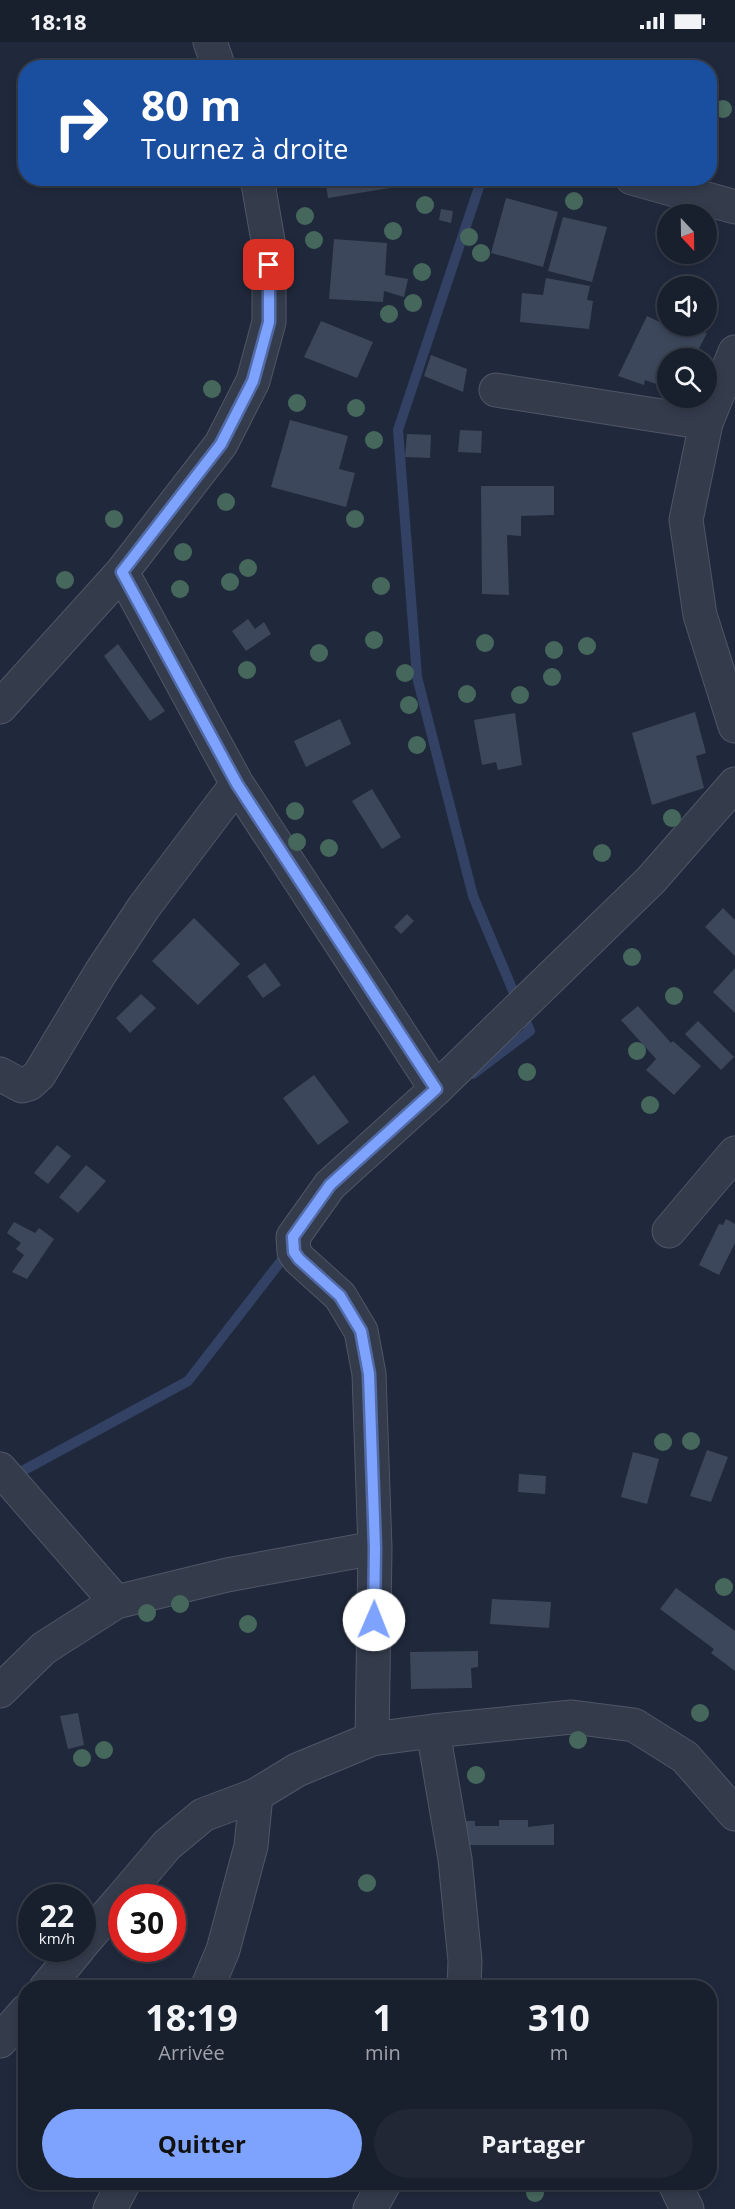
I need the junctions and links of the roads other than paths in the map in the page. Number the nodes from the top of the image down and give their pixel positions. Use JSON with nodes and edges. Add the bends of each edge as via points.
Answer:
{"nodes":[{"id":1,"x":210,"y":42,"type":"edge"},
{"id":2,"x":216,"y":60,"type":"edge"},
{"id":3,"x":258,"y":186,"type":"edge"},
{"id":4,"x":660,"y":186,"type":"edge"},
{"id":5,"x":735,"y":207,"type":"edge"},
{"id":6,"x":735,"y":352,"type":"edge"},
{"id":7,"x":496,"y":390,"type":"dead end"},
{"id":8,"x":706,"y":423,"type":"junction"},
{"id":9,"x":122,"y":572,"type":"junction"},
{"id":10,"x":0,"y":707,"type":"edge"},
{"id":11,"x":735,"y":726,"type":"edge"},
{"id":12,"x":237,"y":784,"type":"junction"},
{"id":13,"x":735,"y":784,"type":"edge"},
{"id":14,"x":0,"y":1074,"type":"edge"},
{"id":15,"x":436,"y":1089,"type":"junction"},
{"id":16,"x":735,"y":1153,"type":"edge"},
{"id":17,"x":669,"y":1231,"type":"dead end"},
{"id":18,"x":7,"y":1478,"type":"edge"},
{"id":19,"x":375,"y":1548,"type":"junction"},
{"id":20,"x":116,"y":1602,"type":"junction"},
{"id":21,"x":0,"y":1691,"type":"edge"},
{"id":22,"x":433,"y":1731,"type":"junction"},
{"id":23,"x":372,"y":1739,"type":"junction"},
{"id":24,"x":256,"y":1795,"type":"junction"},
{"id":25,"x":735,"y":1814,"type":"edge"},
{"id":26,"x":134,"y":1884,"type":"edge"},
{"id":27,"x":108,"y":1914,"type":"edge"},
{"id":28,"x":96,"y":1928,"type":"edge"},
{"id":29,"x":67,"y":1962,"type":"edge"},
{"id":30,"x":53,"y":1980,"type":"edge"},
{"id":31,"x":210,"y":1980,"type":"edge"},
{"id":32,"x":465,"y":1980,"type":"edge"},
{"id":33,"x":18,"y":2020,"type":"edge"},
{"id":34,"x":0,"y":2041,"type":"edge"},
{"id":35,"x":120,"y":2190,"type":"edge"},
{"id":36,"x":381,"y":2190,"type":"edge"},
{"id":37,"x":110,"y":2209,"type":"edge"},
{"id":38,"x":370,"y":2209,"type":"edge"}],
"edges":[{"from":1,"to":2,"type":"street"},
{"from":3,"to":9,"type":"street","via":[[269,246],[269,322],[253,381],[221,444]]},
{"from":4,"to":5,"type":"street"},
{"from":6,"to":8,"type":"street"},
{"from":7,"to":8,"type":"street"},
{"from":8,"to":11,"type":"street","via":[[686,520],[700,615]]},
{"from":9,"to":10,"type":"street"},
{"from":9,"to":12,"type":"street"},
{"from":12,"to":14,"type":"street","via":[[144,907],[39,1075],[22,1086]]},
{"from":12,"to":15,"type":"street"},
{"from":13,"to":15,"type":"street","via":[[651,880]]},
{"from":15,"to":19,"type":"street","via":[[330,1185],[293,1237],[299,1259],[340,1296],[361,1331],[369,1374]]},
{"from":16,"to":17,"type":"street"},
{"from":18,"to":20,"type":"street"},
{"from":19,"to":20,"type":"street","via":[[227,1575]]},
{"from":19,"to":23,"type":"street"},
{"from":20,"to":21,"type":"street","via":[[44,1648]]},
{"from":22,"to":23,"type":"street"},
{"from":22,"to":25,"type":"street","via":[[572,1717],[634,1725],[685,1757]]},
{"from":22,"to":32,"type":"street","via":[[455,1859]]},
{"from":23,"to":24,"type":"street","via":[[297,1770]]},
{"from":24,"to":26,"type":"street","via":[[203,1815],[167,1845]]},
{"from":24,"to":31,"type":"street","via":[[251,1846],[223,1950]]},
{"from":27,"to":28,"type":"street"},
{"from":29,"to":30,"type":"street"},
{"from":33,"to":34,"type":"street"},
{"from":35,"to":37,"type":"street"},
{"from":36,"to":38,"type":"street"}]}
